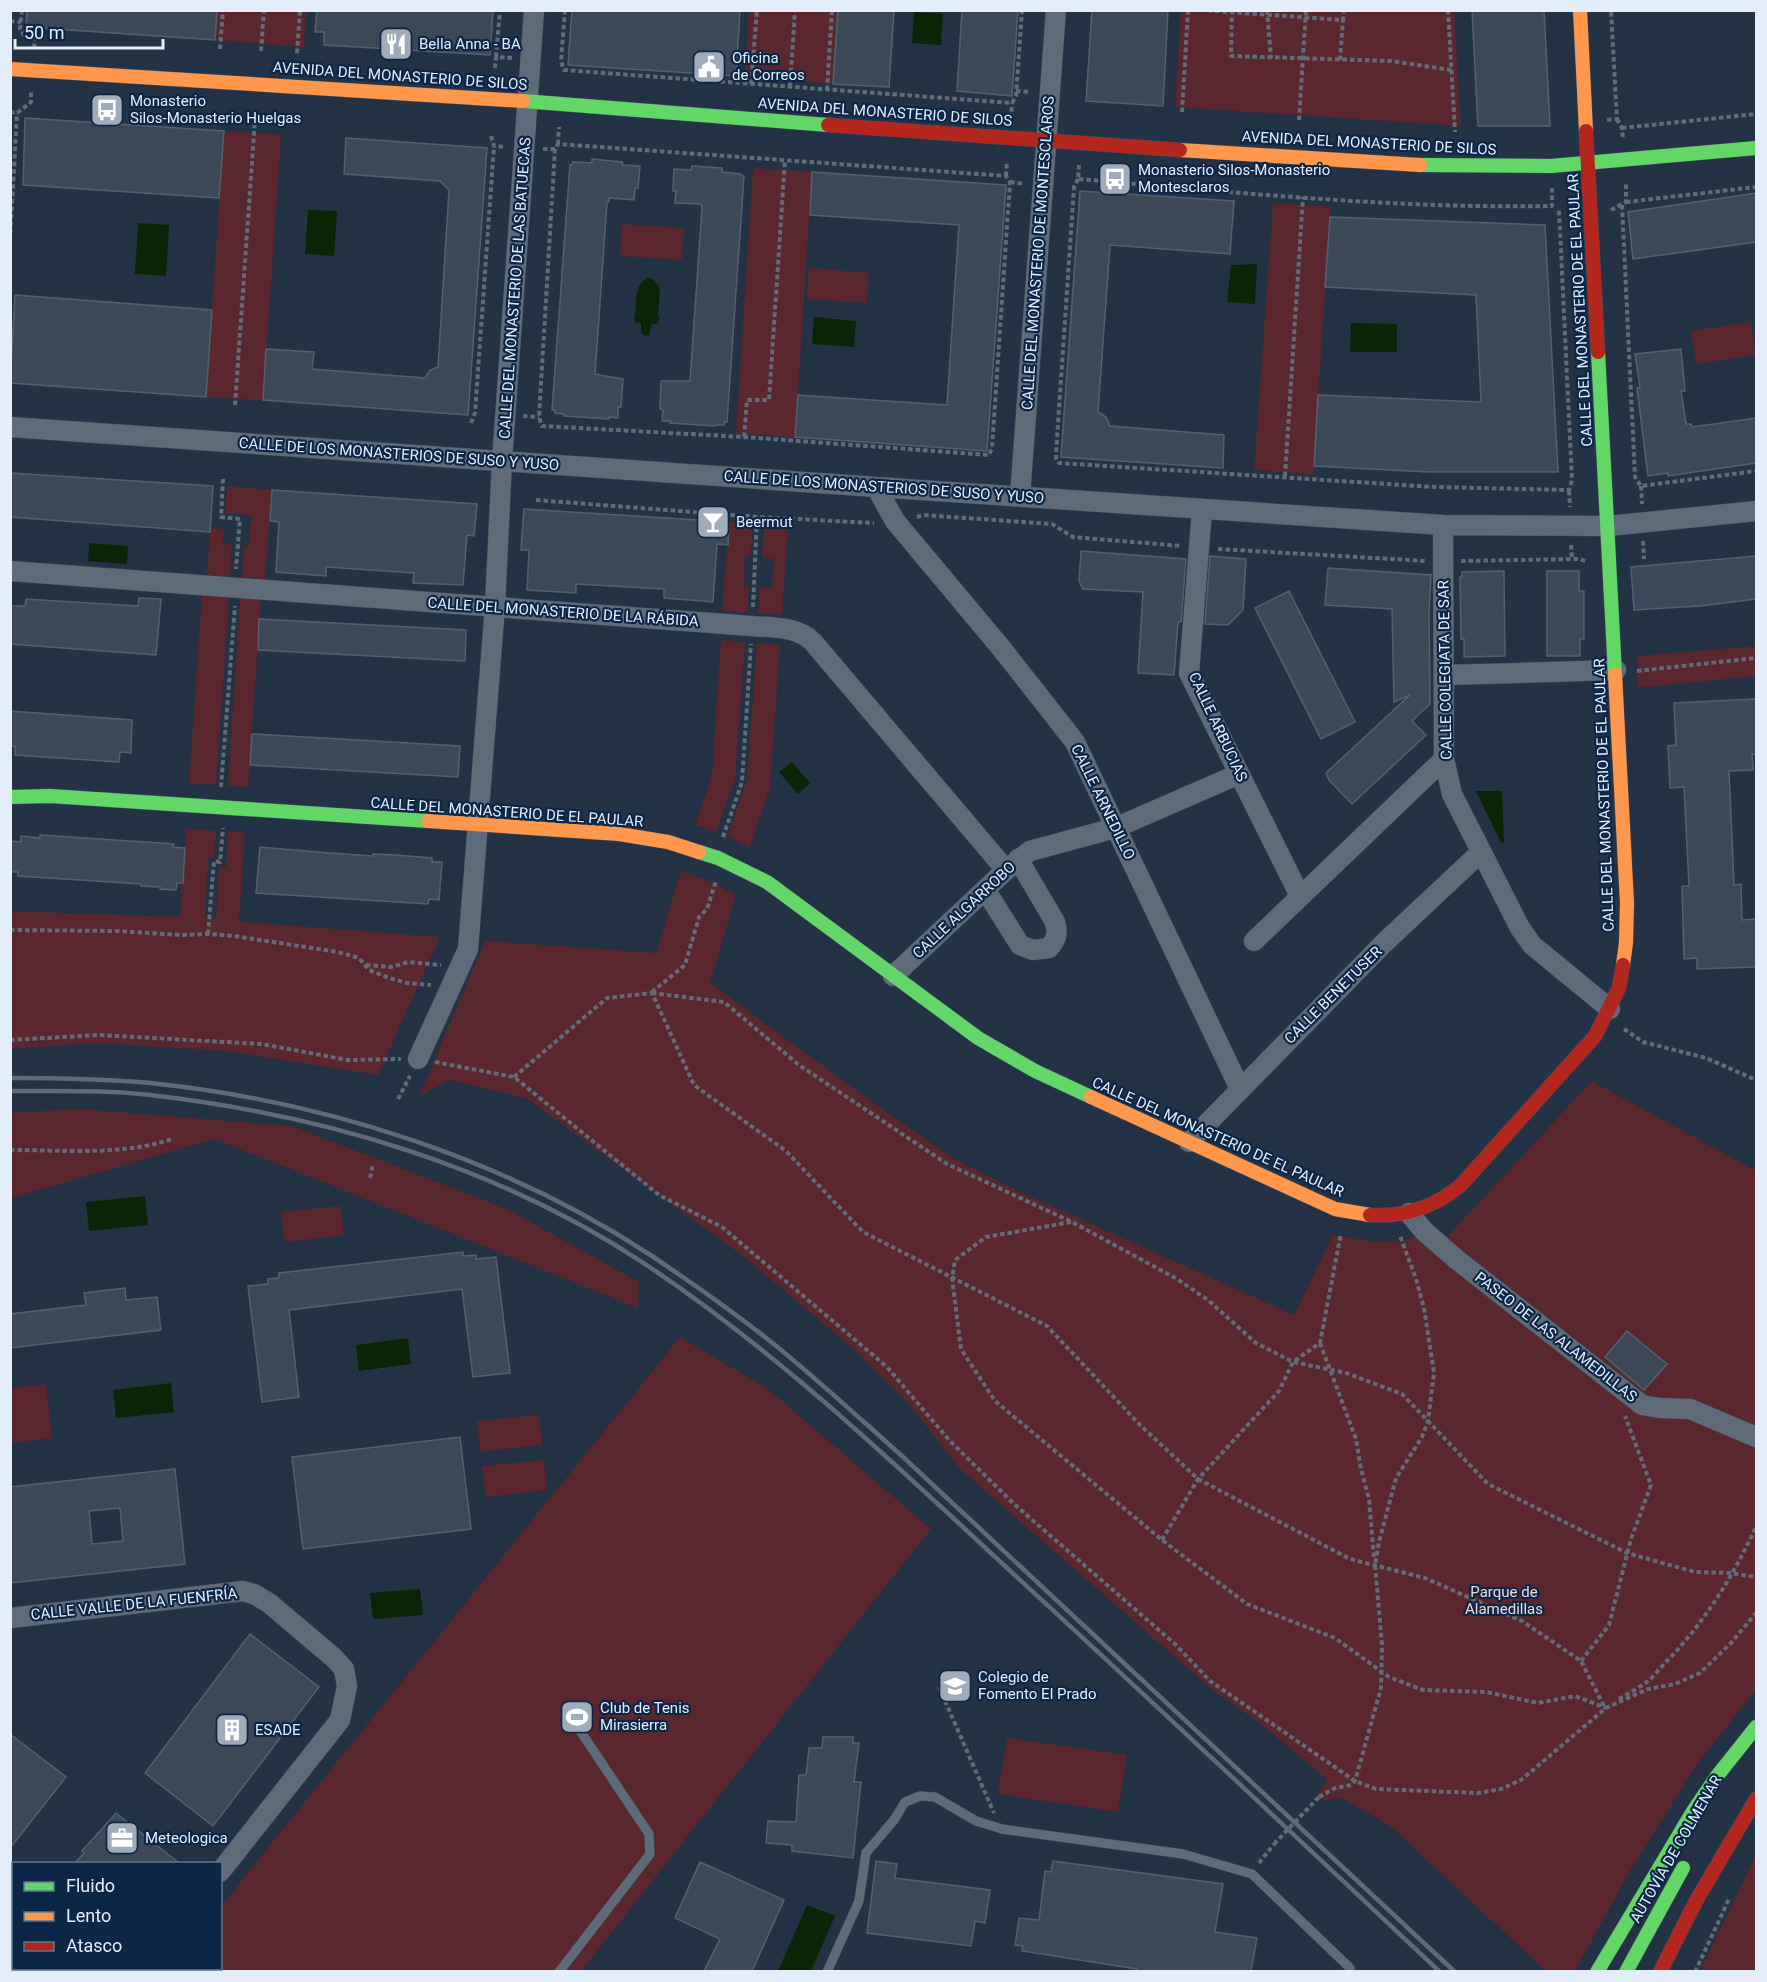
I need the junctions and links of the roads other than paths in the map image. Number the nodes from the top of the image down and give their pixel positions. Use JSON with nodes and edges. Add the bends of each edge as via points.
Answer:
{"nodes":[{"id":1,"x":534,"y":10,"type":"edge"},
{"id":2,"x":1056,"y":10,"type":"edge"},
{"id":3,"x":1580,"y":10,"type":"edge"},
{"id":4,"x":10,"y":69,"type":"edge"},
{"id":5,"x":528,"y":101,"type":"junction"},
{"id":6,"x":1046,"y":142,"type":"junction"},
{"id":7,"x":1756,"y":148,"type":"edge"},
{"id":8,"x":1589,"y":164,"type":"junction"},
{"id":9,"x":10,"y":427,"type":"edge"},
{"id":10,"x":502,"y":461,"type":"junction"},
{"id":11,"x":876,"y":488,"type":"junction"},
{"id":12,"x":1020,"y":496,"type":"junction"},
{"id":13,"x":1202,"y":510,"type":"junction"},
{"id":14,"x":1756,"y":511,"type":"edge"},
{"id":15,"x":1443,"y":525,"type":"junction"},
{"id":16,"x":1608,"y":526,"type":"junction"},
{"id":17,"x":10,"y":571,"type":"edge"},
{"id":18,"x":495,"y":606,"type":"junction"},
{"id":19,"x":1616,"y":670,"type":"junction"},
{"id":20,"x":1445,"y":675,"type":"junction"},
{"id":21,"x":1444,"y":759,"type":"junction"},
{"id":22,"x":1239,"y":774,"type":"junction"},
{"id":23,"x":10,"y":798,"type":"edge"},
{"id":24,"x":479,"y":825,"type":"junction"},
{"id":25,"x":1114,"y":828,"type":"junction"},
{"id":26,"x":1481,"y":852,"type":"junction"},
{"id":27,"x":1012,"y":865,"type":"junction"},
{"id":28,"x":986,"y":891,"type":"junction"},
{"id":29,"x":1300,"y":896,"type":"junction"},
{"id":30,"x":1254,"y":941,"type":"dead end"},
{"id":31,"x":893,"y":976,"type":"junction"},
{"id":32,"x":1610,"y":1009,"type":"junction"},
{"id":33,"x":418,"y":1059,"type":"road end"},
{"id":34,"x":1240,"y":1089,"type":"junction"},
{"id":35,"x":1189,"y":1142,"type":"junction"},
{"id":36,"x":1409,"y":1213,"type":"junction"},
{"id":37,"x":1756,"y":1437,"type":"edge"},
{"id":38,"x":10,"y":1618,"type":"edge"},
{"id":39,"x":573,"y":1720,"type":"dead end"},
{"id":40,"x":1756,"y":1727,"type":"edge"},
{"id":41,"x":1756,"y":1745,"type":"edge"},
{"id":42,"x":1741,"y":1769,"type":"dead end"},
{"id":43,"x":1756,"y":1799,"type":"edge"},
{"id":44,"x":1756,"y":1824,"type":"edge"},
{"id":45,"x":1742,"y":1850,"type":"dead end"},
{"id":46,"x":1690,"y":1854,"type":"dead end"},
{"id":47,"x":222,"y":1869,"type":"edge"},
{"id":48,"x":559,"y":1971,"type":"edge"},
{"id":49,"x":827,"y":1971,"type":"edge"},
{"id":50,"x":1350,"y":1971,"type":"edge"},
{"id":51,"x":1597,"y":1971,"type":"edge"},
{"id":52,"x":1626,"y":1971,"type":"edge"},
{"id":53,"x":1660,"y":1971,"type":"edge"}],
"edges":[{"from":1,"to":5,"type":"street","name":"CALLE DEL MONASTERIO DE LAS BATUECAS"},
{"from":2,"to":6,"type":"street","name":"CALLE DEL MONASTERIO DE MONTESCLAROS"},
{"from":3,"to":8,"type":"main road","name":"CALLE DEL MONASTERIO DE EL PAULAR"},
{"from":4,"to":5,"type":"main road","name":"AVENIDA DEL MONASTERIO DE SILOS"},
{"from":5,"to":6,"type":"main road","name":"AVENIDA DEL MONASTERIO DE SILOS"},
{"from":5,"to":10,"type":"street","name":"CALLE DEL MONASTERIO DE LAS BATUECAS"},
{"from":6,"to":8,"type":"main road","name":"AVENIDA DEL MONASTERIO DE SILOS","via":[[1439,166]]},
{"from":6,"to":12,"type":"street","name":"CALLE DEL MONASTERIO DE MONTESCLAROS"},
{"from":7,"to":8,"type":"main road","name":"AVENIDA DEL MONASTERIO DE SILOS"},
{"from":8,"to":16,"type":"main road","name":"CALLE DEL MONASTERIO DE EL PAULAR"},
{"from":9,"to":10,"type":"street","name":"CALLE DE LOS MONASTERIOS DE SUSO Y YUSO"},
{"from":10,"to":11,"type":"street","name":"CALLE DE LOS MONASTERIOS DE SUSO Y YUSO"},
{"from":10,"to":18,"type":"street","name":"CALLE DEL MONASTERIO DE LAS BATUECAS"},
{"from":11,"to":12,"type":"street","name":"CALLE DE LOS MONASTERIOS DE SUSO Y YUSO"},
{"from":11,"to":25,"type":"street","name":"CALLE ARNEDILLO","via":[[895,521],[1075,742]]},
{"from":12,"to":13,"type":"street","name":"CALLE DE LOS MONASTERIOS DE SUSO Y YUSO"},
{"from":13,"to":15,"type":"street","name":"CALLE DE LOS MONASTERIOS DE SUSO Y YUSO"},
{"from":13,"to":22,"type":"street","name":"CALLE ARBUCIAS","via":[[1190,673]]},
{"from":14,"to":16,"type":"street","name":"CALLE DE LOS MONASTERIOS DE SUSO Y YUSO"},
{"from":15,"to":16,"type":"street","name":"CALLE DE LOS MONASTERIOS DE SUSO Y YUSO"},
{"from":15,"to":20,"type":"street","name":"CALLE COLEGIATA DE SAR"},
{"from":16,"to":19,"type":"main road","name":"CALLE DEL MONASTERIO DE EL PAULAR"},
{"from":17,"to":18,"type":"street","name":"CALLE DEL MONASTERIO DE LA RÁBIDA"},
{"from":18,"to":24,"type":"street","name":"CALLE DEL MONASTERIO DE LAS BATUECAS"},
{"from":18,"to":27,"type":"street","name":"CALLE DEL MONASTERIO DE LA RÁBIDA","via":[[752,626],[803,634]]},
{"from":19,"to":20,"type":"street"},
{"from":19,"to":32,"type":"main road","name":"CALLE DEL MONASTERIO DE EL PAULAR","via":[[1627,903],[1619,988]]},
{"from":20,"to":21,"type":"street","name":"CALLE COLEGIATA DE SAR"},
{"from":21,"to":26,"type":"street","name":"CALLE COLEGIATA DE SAR","via":[[1452,794]]},
{"from":21,"to":29,"type":"street"},
{"from":22,"to":25,"type":"street","name":"CALLE ALGARROBO"},
{"from":22,"to":29,"type":"street","name":"CALLE ARBUCIAS"},
{"from":23,"to":24,"type":"main road","name":"CALLE DEL MONASTERIO DE EL PAULAR","via":[[50,796]]},
{"from":24,"to":31,"type":"main road","name":"CALLE DEL MONASTERIO DE EL PAULAR","via":[[619,834],[668,842],[718,858],[767,882]]},
{"from":24,"to":33,"type":"street","name":"CALLE DEL MONASTERIO DE LAS BATUECAS","via":[[468,949]]},
{"from":25,"to":27,"type":"street","name":"CALLE ALGARROBO","via":[[1030,851]]},
{"from":25,"to":34,"type":"street","name":"CALLE ARNEDILLO"},
{"from":26,"to":32,"type":"street","name":"CALLE COLEGIATA DE SAR","via":[[1532,945]]},
{"from":26,"to":34,"type":"street","name":"CALLE BENETUSER","via":[[1385,942]]},
{"from":27,"to":28,"type":"street","name":"CALLE ALGARROBO"},
{"from":27,"to":28,"type":"street","name":"CALLE DEL MONASTERIO DE LA RÁBIDA","via":[[1055,922],[1057,937],[1049,948],[1033,950],[1020,945]]},
{"from":28,"to":31,"type":"street","name":"CALLE ALGARROBO"},
{"from":29,"to":30,"type":"street"},
{"from":31,"to":35,"type":"main road","name":"CALLE DEL MONASTERIO DE EL PAULAR","via":[[978,1038],[1035,1071]]},
{"from":32,"to":36,"type":"main road","name":"CALLE DEL MONASTERIO DE EL PAULAR","via":[[1573,1062],[1463,1181],[1435,1204]]},
{"from":34,"to":35,"type":"street","name":"CALLE BENETUSER"},
{"from":35,"to":36,"type":"main road","name":"CALLE DEL MONASTERIO DE EL PAULAR","via":[[1335,1209],[1381,1218]]},
{"from":36,"to":37,"type":"street","name":"PASEO DE LAS ALAMEDILLAS","via":[[1456,1259],[1642,1405],[1690,1410]]},
{"from":38,"to":47,"type":"street","name":"CALLE VALLE DE LA FUENFRÍA","via":[[243,1591],[269,1603],[344,1669],[347,1686],[340,1720]]},
{"from":39,"to":48,"type":"lane","via":[[649,1834],[650,1854]]},
{"from":40,"to":51,"type":"main road","via":[[1716,1776]]},
{"from":41,"to":42,"type":"main road","name":"AUTOVÍA DE COLMENAR"},
{"from":43,"to":53,"type":"main road"},
{"from":44,"to":45,"type":"main road"},
{"from":46,"to":52,"type":"main road","name":"AUTOVÍA DE COLMENAR"},
{"from":49,"to":50,"type":"lane","via":[[859,1901],[866,1853],[904,1803],[920,1796],[935,1797],[976,1821],[1002,1829],[1183,1854],[1252,1874],[1307,1924]]}]}
